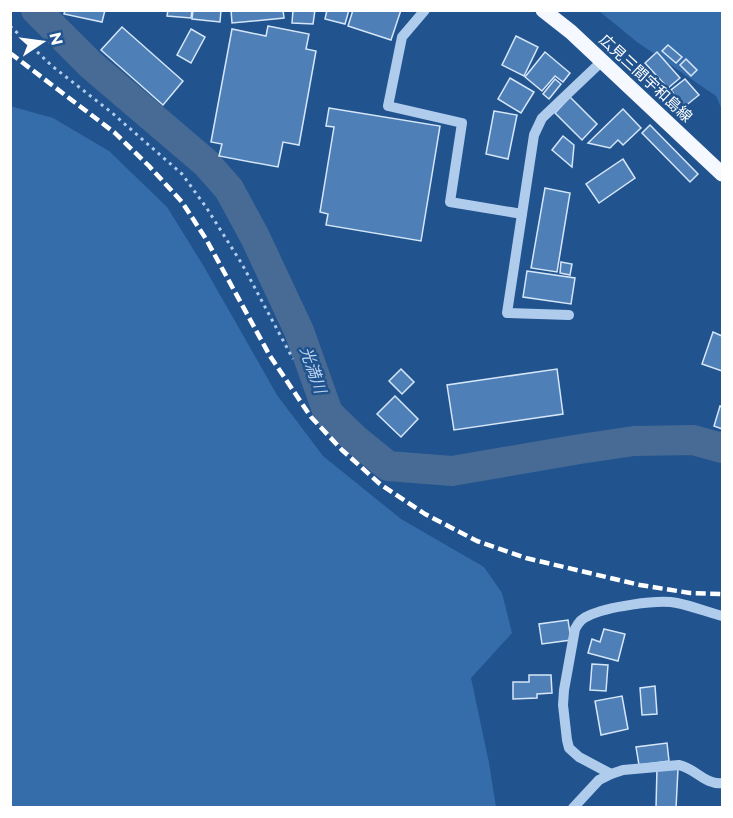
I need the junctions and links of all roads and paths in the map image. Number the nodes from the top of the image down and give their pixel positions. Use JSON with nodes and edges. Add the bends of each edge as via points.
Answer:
{"nodes":[{"id":1,"x":425,"y":10,"type":"edge"},
{"id":2,"x":543,"y":10,"type":"edge"},
{"id":3,"x":10,"y":26,"type":"edge"},
{"id":4,"x":602,"y":61,"type":"junction"},
{"id":5,"x":723,"y":174,"type":"edge"},
{"id":6,"x":522,"y":214,"type":"junction"},
{"id":7,"x":569,"y":315,"type":"dead end"},
{"id":8,"x":293,"y":359,"type":"dead end"},
{"id":9,"x":723,"y":616,"type":"edge"},
{"id":10,"x":611,"y":774,"type":"junction"},
{"id":11,"x":723,"y":783,"type":"edge"},
{"id":12,"x":573,"y":807,"type":"edge"}],
"edges":[{"from":1,"to":6,"type":"street","via":[[402,36],[388,106],[462,123],[450,202]]},
{"from":2,"to":4,"type":"main road","name":"広見三間宇和島線"},
{"from":3,"to":8,"type":"path","via":[[182,174],[242,264]]},
{"from":4,"to":5,"type":"main road","name":"広見三間宇和島線"},
{"from":4,"to":6,"type":"street","via":[[542,118],[534,135]]},
{"from":6,"to":7,"type":"street","via":[[507,313]]},
{"from":9,"to":10,"type":"street","via":[[665,602],[613,608],[588,615],[578,623],[564,690],[567,740],[579,757]]},
{"from":10,"to":11,"type":"street","via":[[679,765],[711,782]]},
{"from":10,"to":12,"type":"street","via":[[599,780]]}]}
